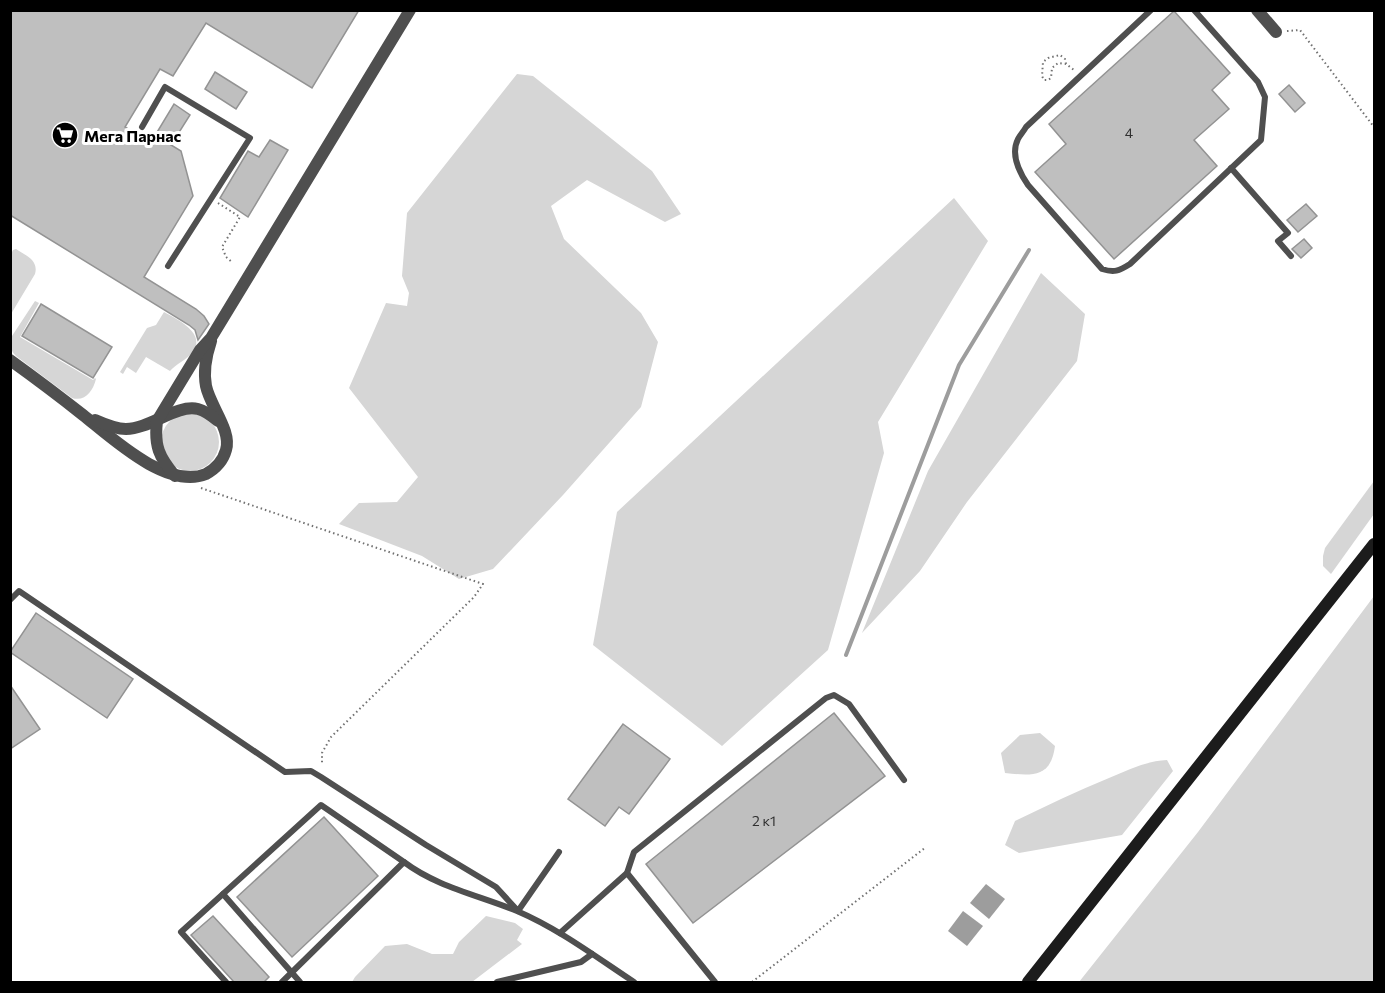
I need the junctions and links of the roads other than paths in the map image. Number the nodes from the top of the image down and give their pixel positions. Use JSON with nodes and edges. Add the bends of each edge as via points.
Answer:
{"nodes":[{"id":1,"x":410,"y":10,"type":"edge"},
{"id":2,"x":1151,"y":10,"type":"edge"},
{"id":3,"x":1194,"y":10,"type":"edge"},
{"id":4,"x":1257,"y":10,"type":"edge"},
{"id":5,"x":1276,"y":32,"type":"road end"},
{"id":6,"x":142,"y":126,"type":"dead end"},
{"id":7,"x":1231,"y":168,"type":"junction"},
{"id":8,"x":1291,"y":256,"type":"dead end"},
{"id":9,"x":168,"y":266,"type":"dead end"},
{"id":10,"x":212,"y":338,"type":"junction"},
{"id":11,"x":10,"y":360,"type":"edge"},
{"id":12,"x":85,"y":416,"type":"junction"},
{"id":13,"x":157,"y":421,"type":"junction"},
{"id":14,"x":221,"y":422,"type":"junction"},
{"id":15,"x":181,"y":477,"type":"junction"},
{"id":16,"x":1374,"y":544,"type":"edge"},
{"id":17,"x":10,"y":600,"type":"edge"},
{"id":18,"x":904,"y":780,"type":"dead end"},
{"id":19,"x":559,"y":852,"type":"dead end"},
{"id":20,"x":404,"y":862,"type":"junction"},
{"id":21,"x":627,"y":873,"type":"junction"},
{"id":22,"x":223,"y":894,"type":"junction"},
{"id":23,"x":518,"y":911,"type":"junction"},
{"id":24,"x":560,"y":933,"type":"junction"},
{"id":25,"x":592,"y":954,"type":"junction"},
{"id":26,"x":292,"y":973,"type":"junction"},
{"id":27,"x":226,"y":982,"type":"edge"},
{"id":28,"x":282,"y":982,"type":"edge"},
{"id":29,"x":300,"y":982,"type":"edge"},
{"id":30,"x":497,"y":982,"type":"edge"},
{"id":31,"x":634,"y":982,"type":"edge"},
{"id":32,"x":715,"y":982,"type":"edge"},
{"id":33,"x":1028,"y":982,"type":"edge"}],
"edges":[{"from":1,"to":10,"type":"street"},
{"from":2,"to":7,"type":"lane","via":[[1026,127],[1017,140],[1017,169],[1102,269],[1110,272],[1130,264]]},
{"from":3,"to":7,"type":"lane","via":[[1258,82],[1264,97],[1261,140]]},
{"from":4,"to":5,"type":"street"},
{"from":6,"to":9,"type":"lane","via":[[165,87],[250,138]]},
{"from":7,"to":8,"type":"lane","via":[[1288,233],[1278,241]]},
{"from":10,"to":13,"type":"street","via":[[200,350]]},
{"from":10,"to":14,"type":"street","via":[[204,369],[206,387]]},
{"from":11,"to":12,"type":"street"},
{"from":12,"to":13,"type":"street","via":[[124,429]]},
{"from":12,"to":15,"type":"street","via":[[110,438],[160,470]]},
{"from":13,"to":14,"type":"street","via":[[187,408],[198,409]]},
{"from":13,"to":15,"type":"street","via":[[158,450],[165,463]]},
{"from":14,"to":15,"type":"street","via":[[227,449],[221,462],[198,477]]},
{"from":16,"to":33,"type":"main road"},
{"from":17,"to":23,"type":"lane","via":[[19,591],[285,772],[311,771],[496,887]]},
{"from":18,"to":21,"type":"lane","via":[[849,704],[834,695],[634,852]]},
{"from":19,"to":23,"type":"lane"},
{"from":20,"to":22,"type":"lane","via":[[321,805]]},
{"from":20,"to":23,"type":"lane","via":[[437,882]]},
{"from":20,"to":26,"type":"lane"},
{"from":21,"to":24,"type":"lane"},
{"from":21,"to":32,"type":"lane"},
{"from":22,"to":26,"type":"lane"},
{"from":22,"to":27,"type":"lane","via":[[181,932]]},
{"from":23,"to":24,"type":"lane"},
{"from":24,"to":25,"type":"lane"},
{"from":25,"to":30,"type":"lane","via":[[581,962]]},
{"from":25,"to":31,"type":"lane"},
{"from":26,"to":28,"type":"lane"},
{"from":26,"to":29,"type":"lane"}]}
